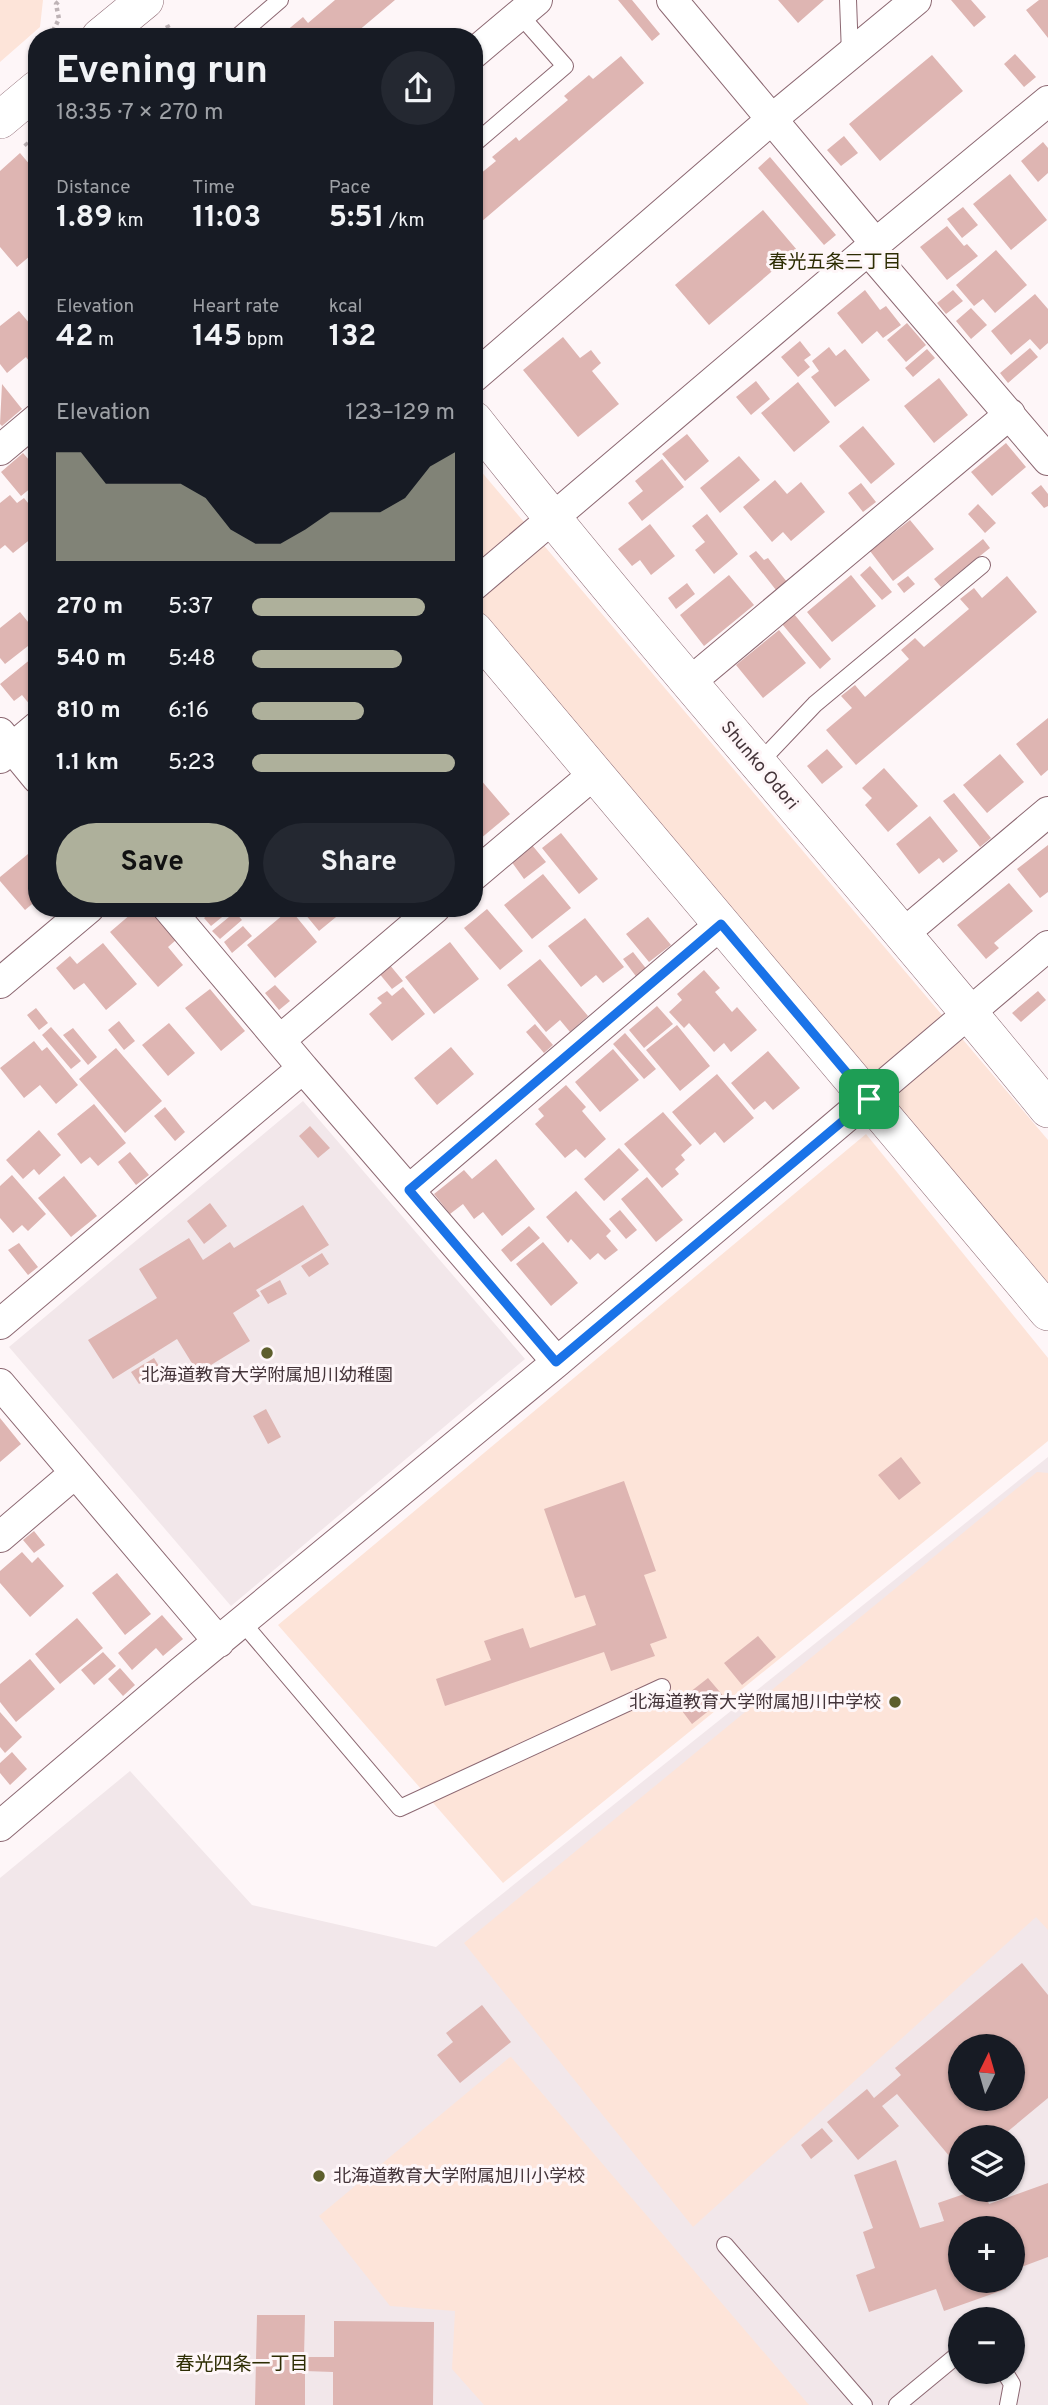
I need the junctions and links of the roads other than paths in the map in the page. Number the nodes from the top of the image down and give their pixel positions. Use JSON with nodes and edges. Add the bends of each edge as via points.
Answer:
{"nodes":[{"id":1,"x":280,"y":0,"type":"edge"},
{"id":2,"x":672,"y":0,"type":"edge"},
{"id":3,"x":848,"y":0,"type":"edge"},
{"id":4,"x":916,"y":0,"type":"edge"},
{"id":5,"x":529,"y":7,"type":"edge"},
{"id":6,"x":247,"y":28,"type":"edge"},
{"id":7,"x":483,"y":45,"type":"edge"},
{"id":8,"x":850,"y":54,"type":"junction"},
{"id":9,"x":28,"y":97,"type":"edge"},
{"id":10,"x":1048,"y":101,"type":"edge"},
{"id":11,"x":772,"y":119,"type":"junction"},
{"id":12,"x":0,"y":120,"type":"edge"},
{"id":13,"x":483,"y":136,"type":"edge"},
{"id":14,"x":872,"y":247,"type":"junction"},
{"id":15,"x":483,"y":369,"type":"edge"},
{"id":16,"x":1010,"y":414,"type":"junction"},
{"id":17,"x":28,"y":427,"type":"edge"},
{"id":18,"x":483,"y":431,"type":"edge"},
{"id":19,"x":0,"y":450,"type":"edge"},
{"id":20,"x":1048,"y":460,"type":"edge"},
{"id":21,"x":552,"y":519,"type":"junction"},
{"id":22,"x":982,"y":565,"type":"dead end"},
{"id":23,"x":483,"y":577,"type":"edge"},
{"id":24,"x":483,"y":641,"type":"edge"},
{"id":25,"x":690,"y":682,"type":"junction"},
{"id":26,"x":28,"y":732,"type":"edge"},
{"id":27,"x":4,"y":746,"type":"edge"},
{"id":28,"x":759,"y":763,"type":"junction"},
{"id":29,"x":28,"y":769,"type":"edge"},
{"id":30,"x":594,"y":774,"type":"junction"},
{"id":31,"x":1048,"y":812,"type":"edge"},
{"id":32,"x":483,"y":867,"type":"edge"},
{"id":33,"x":78,"y":917,"type":"edge"},
{"id":34,"x":176,"y":917,"type":"edge"},
{"id":35,"x":424,"y":917,"type":"edge"},
{"id":36,"x":721,"y":924,"type":"junction"},
{"id":37,"x":903,"y":934,"type":"junction"},
{"id":38,"x":1048,"y":946,"type":"edge"},
{"id":39,"x":0,"y":983,"type":"edge"},
{"id":40,"x":970,"y":1013,"type":"junction"},
{"id":41,"x":280,"y":1040,"type":"junction"},
{"id":42,"x":303,"y":1068,"type":"junction"},
{"id":43,"x":869,"y":1099,"type":"junction"},
{"id":44,"x":1048,"y":1109,"type":"edge"},
{"id":45,"x":409,"y":1190,"type":"junction"},
{"id":46,"x":1048,"y":1312,"type":"edge"},
{"id":47,"x":0,"y":1324,"type":"edge"},
{"id":48,"x":556,"y":1362,"type":"junction"},
{"id":49,"x":0,"y":1384,"type":"edge"},
{"id":50,"x":74,"y":1474,"type":"junction"},
{"id":51,"x":0,"y":1537,"type":"edge"},
{"id":52,"x":242,"y":1622,"type":"junction"},
{"id":53,"x":219,"y":1642,"type":"junction"},
{"id":54,"x":662,"y":1688,"type":"dead end"},
{"id":55,"x":0,"y":1826,"type":"edge"},
{"id":56,"x":725,"y":2245,"type":"dead end"},
{"id":57,"x":948,"y":2363,"type":"edge"},
{"id":58,"x":1012,"y":2384,"type":"edge"},
{"id":59,"x":863,"y":2405,"type":"edge"},
{"id":60,"x":897,"y":2405,"type":"edge"},
{"id":61,"x":1008,"y":2405,"type":"edge"}],
"edges":[{"from":1,"to":6,"type":"lane"},
{"from":2,"to":11,"type":"street"},
{"from":3,"to":8,"type":"lane"},
{"from":4,"to":8,"type":"street"},
{"from":5,"to":7,"type":"street"},
{"from":5,"to":13,"type":"lane","via":[[565,66]]},
{"from":8,"to":11,"type":"street"},
{"from":9,"to":12,"type":"street"},
{"from":10,"to":14,"type":"street"},
{"from":11,"to":14,"type":"street"},
{"from":11,"to":15,"type":"street"},
{"from":14,"to":16,"type":"street"},
{"from":14,"to":21,"type":"street"},
{"from":16,"to":20,"type":"street"},
{"from":16,"to":25,"type":"street"},
{"from":17,"to":19,"type":"street"},
{"from":18,"to":21,"type":"street","name":"Shunko Odori"},
{"from":21,"to":23,"type":"street"},
{"from":21,"to":25,"type":"street","name":"Shunko Odori"},
{"from":22,"to":28,"type":"lane","via":[[815,704]]},
{"from":24,"to":30,"type":"street"},
{"from":25,"to":28,"type":"street","name":"Shunko Odori"},
{"from":26,"to":27,"type":"street"},
{"from":27,"to":29,"type":"street"},
{"from":28,"to":37,"type":"street","name":"Shunko Odori"},
{"from":30,"to":32,"type":"street"},
{"from":30,"to":36,"type":"street"},
{"from":31,"to":37,"type":"street"},
{"from":33,"to":39,"type":"street"},
{"from":34,"to":41,"type":"street"},
{"from":35,"to":41,"type":"street"},
{"from":36,"to":43,"type":"street"},
{"from":36,"to":45,"type":"street"},
{"from":37,"to":40,"type":"street","name":"Shunko Odori"},
{"from":38,"to":40,"type":"street"},
{"from":40,"to":43,"type":"street"},
{"from":40,"to":44,"type":"street","name":"Shunko Odori"},
{"from":41,"to":42,"type":"street"},
{"from":42,"to":45,"type":"street"},
{"from":42,"to":47,"type":"street"},
{"from":43,"to":46,"type":"street"},
{"from":43,"to":48,"type":"street"},
{"from":45,"to":48,"type":"street"},
{"from":48,"to":52,"type":"street"},
{"from":49,"to":50,"type":"street"},
{"from":50,"to":51,"type":"street"},
{"from":50,"to":53,"type":"street"},
{"from":52,"to":53,"type":"street"},
{"from":52,"to":54,"type":"lane","via":[[400,1808]]},
{"from":53,"to":55,"type":"street"},
{"from":56,"to":59,"type":"lane"},
{"from":57,"to":60,"type":"lane"},
{"from":58,"to":61,"type":"lane"}]}
